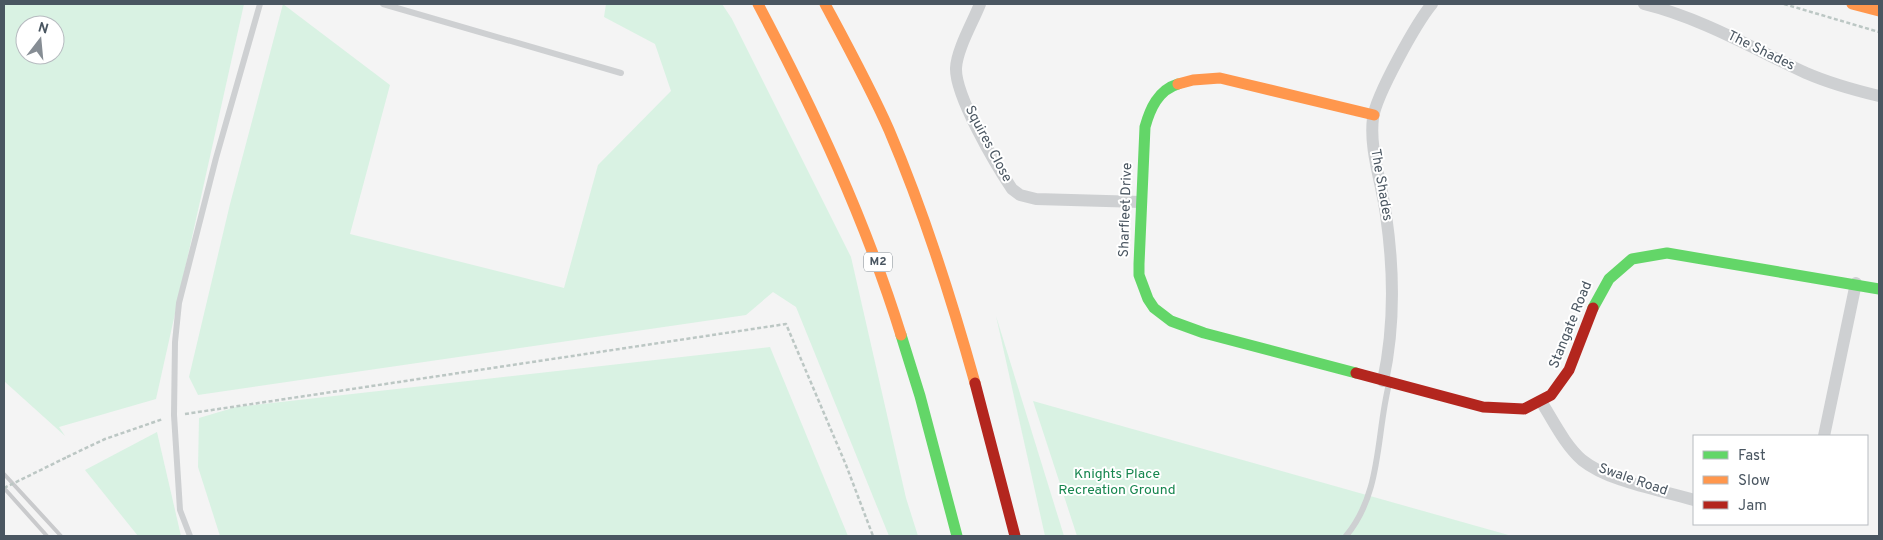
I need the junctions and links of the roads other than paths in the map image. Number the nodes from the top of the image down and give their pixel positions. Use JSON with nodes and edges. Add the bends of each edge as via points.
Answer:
{"nodes":[{"id":1,"x":260,"y":4,"type":"edge"},
{"id":2,"x":383,"y":4,"type":"edge"},
{"id":3,"x":758,"y":4,"type":"edge"},
{"id":4,"x":825,"y":4,"type":"edge"},
{"id":5,"x":980,"y":4,"type":"edge"},
{"id":6,"x":1432,"y":4,"type":"edge"},
{"id":7,"x":1644,"y":4,"type":"edge"},
{"id":8,"x":1852,"y":4,"type":"edge"},
{"id":9,"x":1879,"y":11,"type":"edge"},
{"id":10,"x":622,"y":73,"type":"dead end"},
{"id":11,"x":1879,"y":96,"type":"edge"},
{"id":12,"x":1374,"y":115,"type":"junction"},
{"id":13,"x":1141,"y":202,"type":"junction"},
{"id":14,"x":1856,"y":283,"type":"junction"},
{"id":15,"x":1879,"y":288,"type":"edge"},
{"id":16,"x":1386,"y":382,"type":"junction"},
{"id":17,"x":1542,"y":403,"type":"junction"},
{"id":18,"x":1824,"y":435,"type":"edge"},
{"id":19,"x":1693,"y":500,"type":"edge"},
{"id":20,"x":190,"y":536,"type":"edge"},
{"id":21,"x":957,"y":536,"type":"edge"},
{"id":22,"x":1015,"y":536,"type":"edge"},
{"id":23,"x":1346,"y":536,"type":"edge"}],
"edges":[{"from":1,"to":20,"type":"lane","via":[[179,304],[174,416],[180,510]]},
{"from":2,"to":10,"type":"lane"},
{"from":3,"to":21,"type":"main road","number":"M2","via":[[810,102],[880,269],[916,379]]},
{"from":4,"to":22,"type":"main road","via":[[884,122],[919,207],[971,364]]},
{"from":5,"to":13,"type":"street","name":"Squires Close","via":[[957,62],[956,79],[978,129],[1012,189],[1036,199]]},
{"from":6,"to":12,"type":"street","name":"The Shades","via":[[1396,66]]},
{"from":7,"to":11,"type":"street","name":"The Shades","via":[[1694,20],[1808,73]]},
{"from":8,"to":9,"type":"main road"},
{"from":12,"to":13,"type":"main road","name":"Sharfleet Drive","via":[[1220,78],[1179,82],[1157,99],[1145,122]]},
{"from":12,"to":16,"type":"street","name":"The Shades","via":[[1373,141],[1387,216],[1392,280]]},
{"from":13,"to":16,"type":"main road","name":"Sharfleet Drive","via":[[1141,282],[1152,305],[1167,320]]},
{"from":14,"to":15,"type":"main road","name":"Stangate Road"},
{"from":14,"to":17,"type":"main road","name":"Stangate Road","via":[[1667,253],[1638,256],[1618,267],[1606,280],[1566,379]]},
{"from":14,"to":18,"type":"street"},
{"from":16,"to":17,"type":"main road","name":"Stangate Road","via":[[1501,411],[1522,410]]},
{"from":16,"to":23,"type":"lane","via":[[1370,494]]},
{"from":17,"to":19,"type":"street","name":"Swale Road","via":[[1574,450],[1588,464],[1608,474]]}]}
